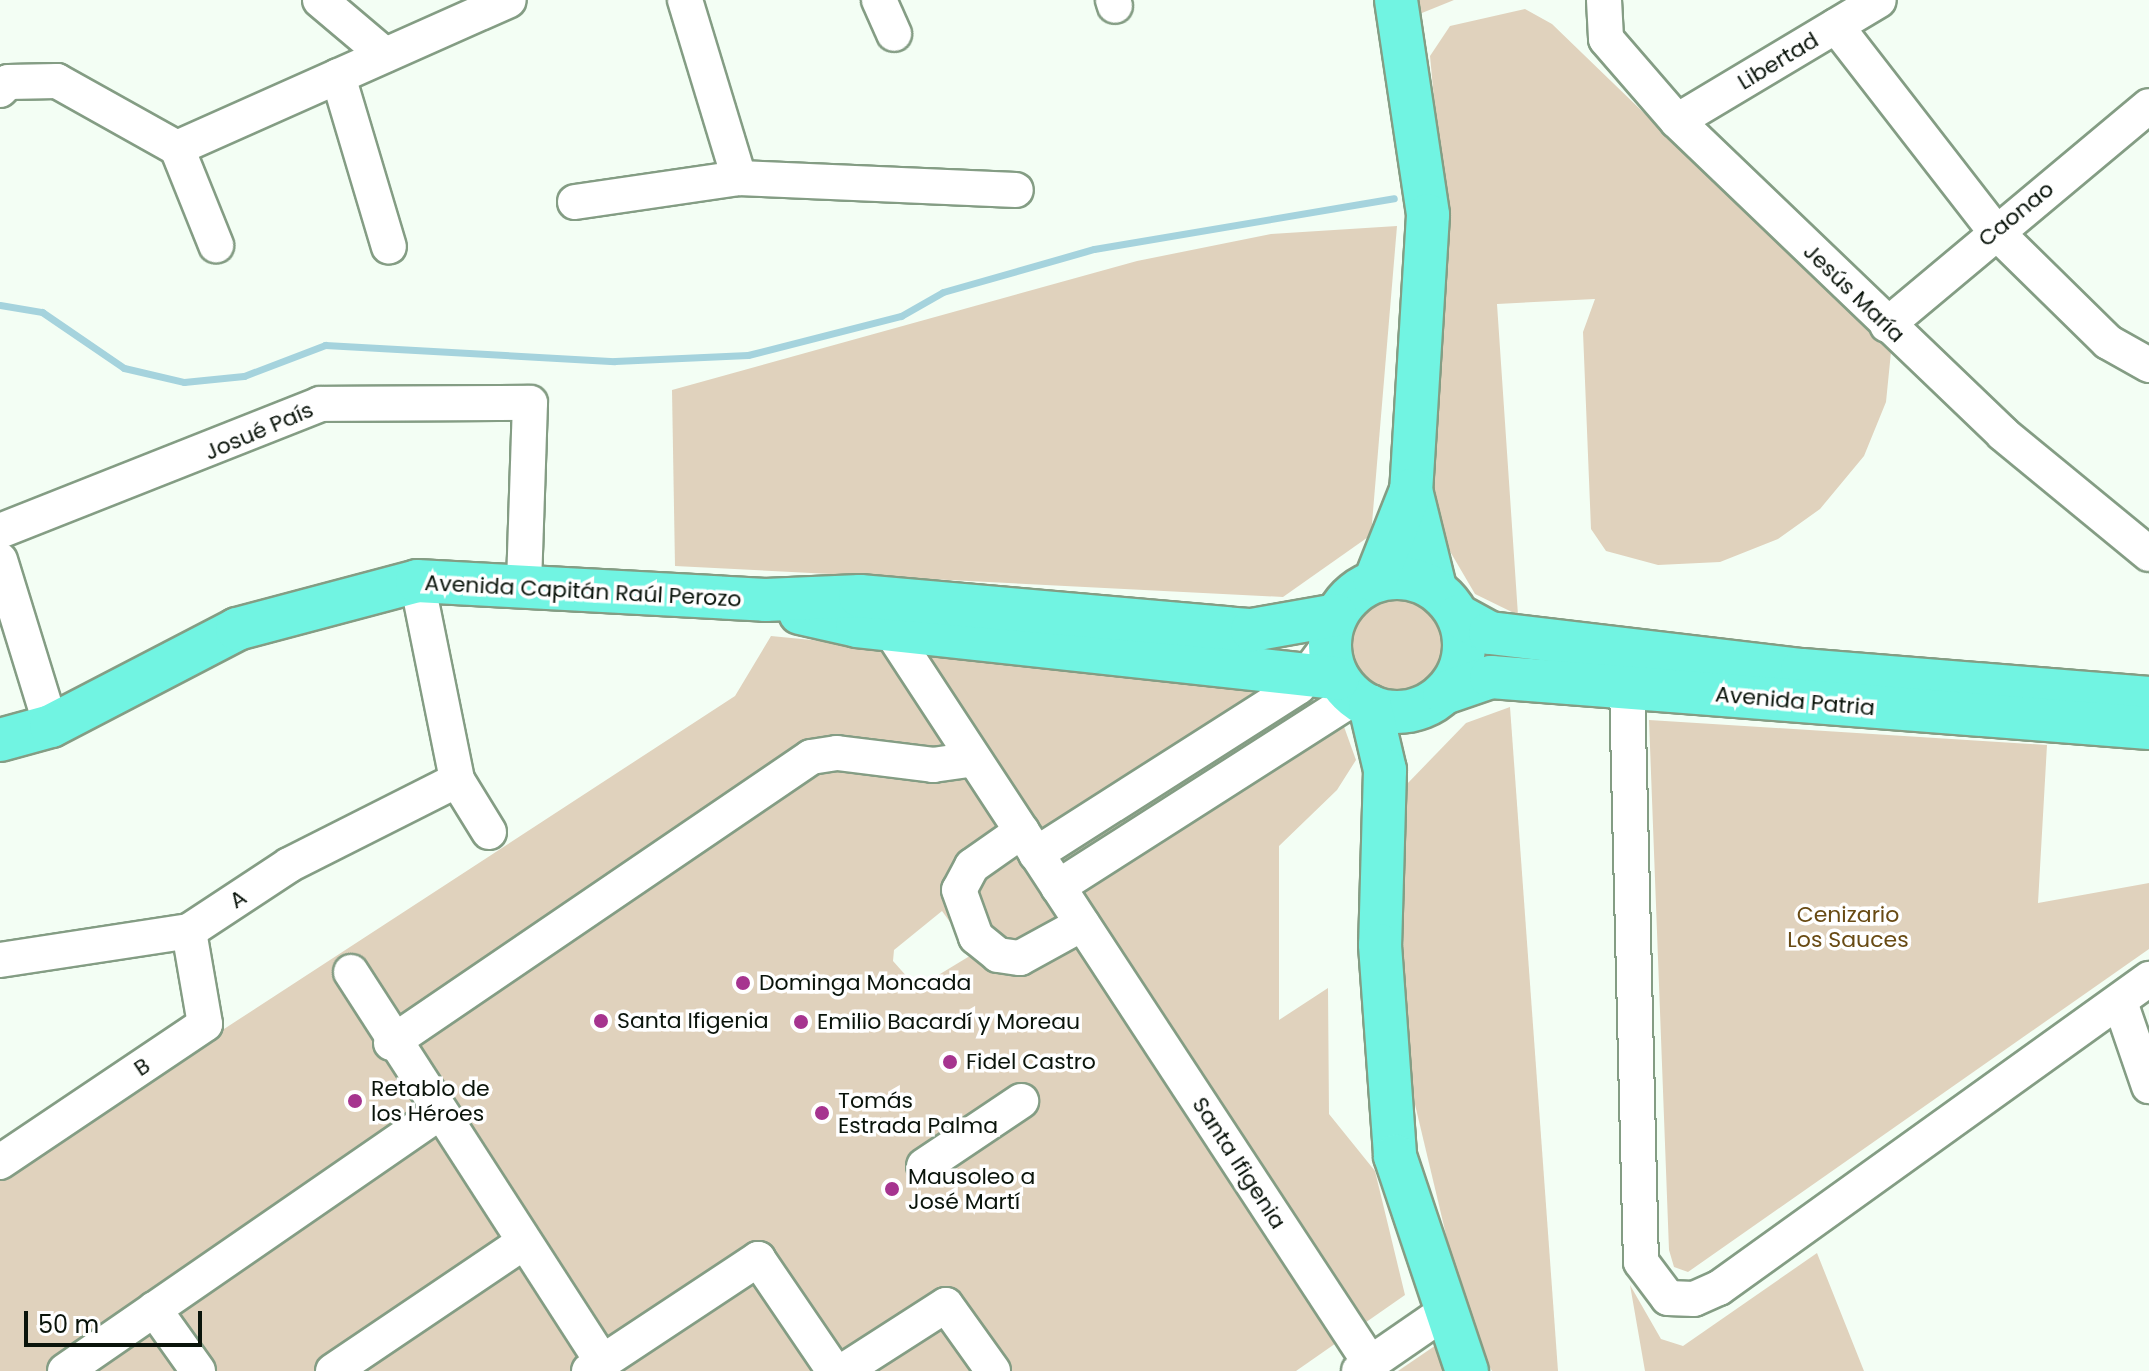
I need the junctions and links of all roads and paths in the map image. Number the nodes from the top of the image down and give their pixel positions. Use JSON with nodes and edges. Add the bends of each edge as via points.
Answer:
{"nodes":[{"id":1,"x":320,"y":0,"type":"edge"},
{"id":2,"x":509,"y":0,"type":"edge"},
{"id":3,"x":685,"y":0,"type":"edge"},
{"id":4,"x":879,"y":0,"type":"edge"},
{"id":5,"x":1396,"y":0,"type":"edge"},
{"id":6,"x":1604,"y":0,"type":"edge"},
{"id":7,"x":1879,"y":0,"type":"edge"},
{"id":8,"x":1836,"y":26,"type":"junction"},
{"id":9,"x":894,"y":34,"type":"dead end"},
{"id":10,"x":385,"y":55,"type":"junction"},
{"id":11,"x":338,"y":76,"type":"junction"},
{"id":12,"x":0,"y":90,"type":"edge"},
{"id":13,"x":2149,"y":106,"type":"edge"},
{"id":14,"x":1677,"y":121,"type":"junction"},
{"id":15,"x":177,"y":148,"type":"junction"},
{"id":16,"x":739,"y":178,"type":"junction"},
{"id":17,"x":1016,"y":190,"type":"dead end"},
{"id":18,"x":575,"y":202,"type":"dead end"},
{"id":19,"x":1995,"y":231,"type":"junction"},
{"id":20,"x":216,"y":245,"type":"dead end"},
{"id":21,"x":389,"y":247,"type":"dead end"},
{"id":22,"x":1887,"y":325,"type":"junction"},
{"id":23,"x":2149,"y":365,"type":"edge"},
{"id":24,"x":1411,"y":490,"type":"junction"},
{"id":25,"x":0,"y":531,"type":"edge"},
{"id":26,"x":2149,"y":554,"type":"edge"},
{"id":27,"x":0,"y":560,"type":"edge"},
{"id":28,"x":417,"y":581,"type":"junction"},
{"id":29,"x":1375,"y":581,"type":"junction"},
{"id":30,"x":524,"y":586,"type":"junction"},
{"id":31,"x":1461,"y":612,"type":"junction"},
{"id":32,"x":869,"y":618,"type":"junction"},
{"id":33,"x":1340,"y":669,"type":"junction"},
{"id":34,"x":1627,"y":687,"type":"junction"},
{"id":35,"x":2149,"y":698,"type":"edge"},
{"id":36,"x":1433,"y":700,"type":"junction"},
{"id":37,"x":51,"y":726,"type":"junction"},
{"id":38,"x":2149,"y":728,"type":"edge"},
{"id":39,"x":0,"y":740,"type":"edge"},
{"id":40,"x":974,"y":759,"type":"junction"},
{"id":41,"x":1385,"y":770,"type":"junction"},
{"id":42,"x":457,"y":780,"type":"junction"},
{"id":43,"x":489,"y":832,"type":"dead end"},
{"id":44,"x":1029,"y":842,"type":"junction"},
{"id":45,"x":1058,"y":887,"type":"junction"},
{"id":46,"x":1082,"y":924,"type":"junction"},
{"id":47,"x":189,"y":931,"type":"junction"},
{"id":48,"x":0,"y":960,"type":"edge"},
{"id":49,"x":351,"y":972,"type":"dead end"},
{"id":50,"x":2149,"y":979,"type":"edge"},
{"id":51,"x":2120,"y":1002,"type":"junction"},
{"id":52,"x":391,"y":1043,"type":"junction"},
{"id":53,"x":2149,"y":1086,"type":"edge"},
{"id":54,"x":1021,"y":1101,"type":"dead end"},
{"id":55,"x":437,"y":1114,"type":"junction"},
{"id":56,"x":0,"y":1162,"type":"edge"},
{"id":57,"x":924,"y":1166,"type":"dead end"},
{"id":58,"x":523,"y":1243,"type":"junction"},
{"id":59,"x":154,"y":1309,"type":"junction"},
{"id":60,"x":1446,"y":1311,"type":"junction"},
{"id":61,"x":596,"y":1366,"type":"edge"},
{"id":62,"x":1364,"y":1367,"type":"edge"},
{"id":63,"x":65,"y":1371,"type":"edge"},
{"id":64,"x":198,"y":1371,"type":"edge"},
{"id":65,"x":333,"y":1371,"type":"edge"},
{"id":66,"x":834,"y":1371,"type":"edge"},
{"id":67,"x":843,"y":1371,"type":"edge"},
{"id":68,"x":993,"y":1371,"type":"edge"},
{"id":69,"x":1467,"y":1371,"type":"edge"}],
"edges":[{"from":1,"to":10,"type":"street"},
{"from":2,"to":10,"type":"street"},
{"from":3,"to":16,"type":"street"},
{"from":4,"to":9,"type":"street"},
{"from":5,"to":24,"type":"main road","via":[[1428,215]]},
{"from":6,"to":14,"type":"street","name":"Jesús María","via":[[1606,39]]},
{"from":7,"to":8,"type":"street","name":"Libertad"},
{"from":8,"to":14,"type":"street","name":"Libertad"},
{"from":8,"to":19,"type":"street"},
{"from":10,"to":11,"type":"street"},
{"from":11,"to":15,"type":"street"},
{"from":11,"to":21,"type":"street"},
{"from":12,"to":15,"type":"street","via":[[8,82],[57,81]]},
{"from":13,"to":19,"type":"street","name":"Caonao"},
{"from":14,"to":22,"type":"street","name":"Jesús María"},
{"from":15,"to":20,"type":"street"},
{"from":16,"to":17,"type":"street"},
{"from":16,"to":18,"type":"street"},
{"from":19,"to":22,"type":"street","name":"Caonao"},
{"from":19,"to":23,"type":"street","via":[[2108,342]]},
{"from":22,"to":26,"type":"street","name":"Jesús María","via":[[2003,434]]},
{"from":24,"to":29,"type":"main road"},
{"from":24,"to":31,"type":"main road"},
{"from":25,"to":30,"type":"street","name":"Josué País","via":[[320,404],[530,403]]},
{"from":27,"to":37,"type":"street"},
{"from":28,"to":30,"type":"main road","name":"Avenida Capitán Raúl Perozo"},
{"from":28,"to":37,"type":"main road","name":"Avenida Capitán Raúl Perozo","via":[[237,629]]},
{"from":28,"to":42,"type":"street"},
{"from":29,"to":31,"type":"main road","via":[[1406,577]]},
{"from":29,"to":33,"type":"main road"},
{"from":30,"to":32,"type":"main road","name":"Avenida Capitán Raúl Perozo","via":[[765,600]]},
{"from":31,"to":35,"type":"main road","name":"Avenida Patria","via":[[1583,642],[1802,670]]},
{"from":31,"to":36,"type":"main road","via":[[1465,642],[1460,670]]},
{"from":32,"to":33,"type":"main road","name":"Avenida Capitán Raúl Perozo"},
{"from":32,"to":33,"type":"main road","name":"Avenida Capitán Raúl Perozo","via":[[1252,630]]},
{"from":32,"to":40,"type":"street","name":"Santa Ifigenia"},
{"from":33,"to":36,"type":"main road"},
{"from":33,"to":41,"type":"main road"},
{"from":33,"to":44,"type":"street"},
{"from":33,"to":45,"type":"street"},
{"from":34,"to":36,"type":"main road","name":"Avenida Patria","via":[[1491,677]]},
{"from":34,"to":38,"type":"main road","name":"Avenida Patria"},
{"from":34,"to":51,"type":"street","via":[[1641,1262],[1668,1298],[1694,1299],[1719,1288]]},
{"from":36,"to":41,"type":"main road","via":[[1400,731]]},
{"from":37,"to":39,"type":"main road","name":"Avenida Capitán Raúl Perozo"},
{"from":40,"to":44,"type":"street","name":"Santa Ifigenia"},
{"from":40,"to":52,"type":"street","via":[[933,765],[837,753],[811,757]]},
{"from":41,"to":60,"type":"main road","via":[[1380,945],[1395,1156]]},
{"from":42,"to":43,"type":"street"},
{"from":42,"to":47,"type":"street","name":"A","via":[[289,865]]},
{"from":44,"to":45,"type":"street","name":"Santa Ifigenia"},
{"from":44,"to":46,"type":"street","via":[[972,866],[959,890],[976,937],[998,955],[1020,958]]},
{"from":45,"to":46,"type":"street","name":"Santa Ifigenia"},
{"from":46,"to":62,"type":"street","name":"Santa Ifigenia"},
{"from":47,"to":48,"type":"street","name":"A"},
{"from":47,"to":56,"type":"street","name":"B","via":[[205,1024]]},
{"from":49,"to":52,"type":"street"},
{"from":50,"to":51,"type":"street"},
{"from":51,"to":53,"type":"street"},
{"from":52,"to":55,"type":"street"},
{"from":54,"to":57,"type":"street"},
{"from":55,"to":58,"type":"street"},
{"from":55,"to":59,"type":"street"},
{"from":58,"to":61,"type":"street"},
{"from":58,"to":65,"type":"street"},
{"from":59,"to":63,"type":"street"},
{"from":59,"to":64,"type":"street"},
{"from":60,"to":62,"type":"street","name":"Santa Ifigenia"},
{"from":60,"to":69,"type":"main road"},
{"from":61,"to":66,"type":"street","via":[[758,1259]]},
{"from":67,"to":68,"type":"street","via":[[946,1305]]}]}
